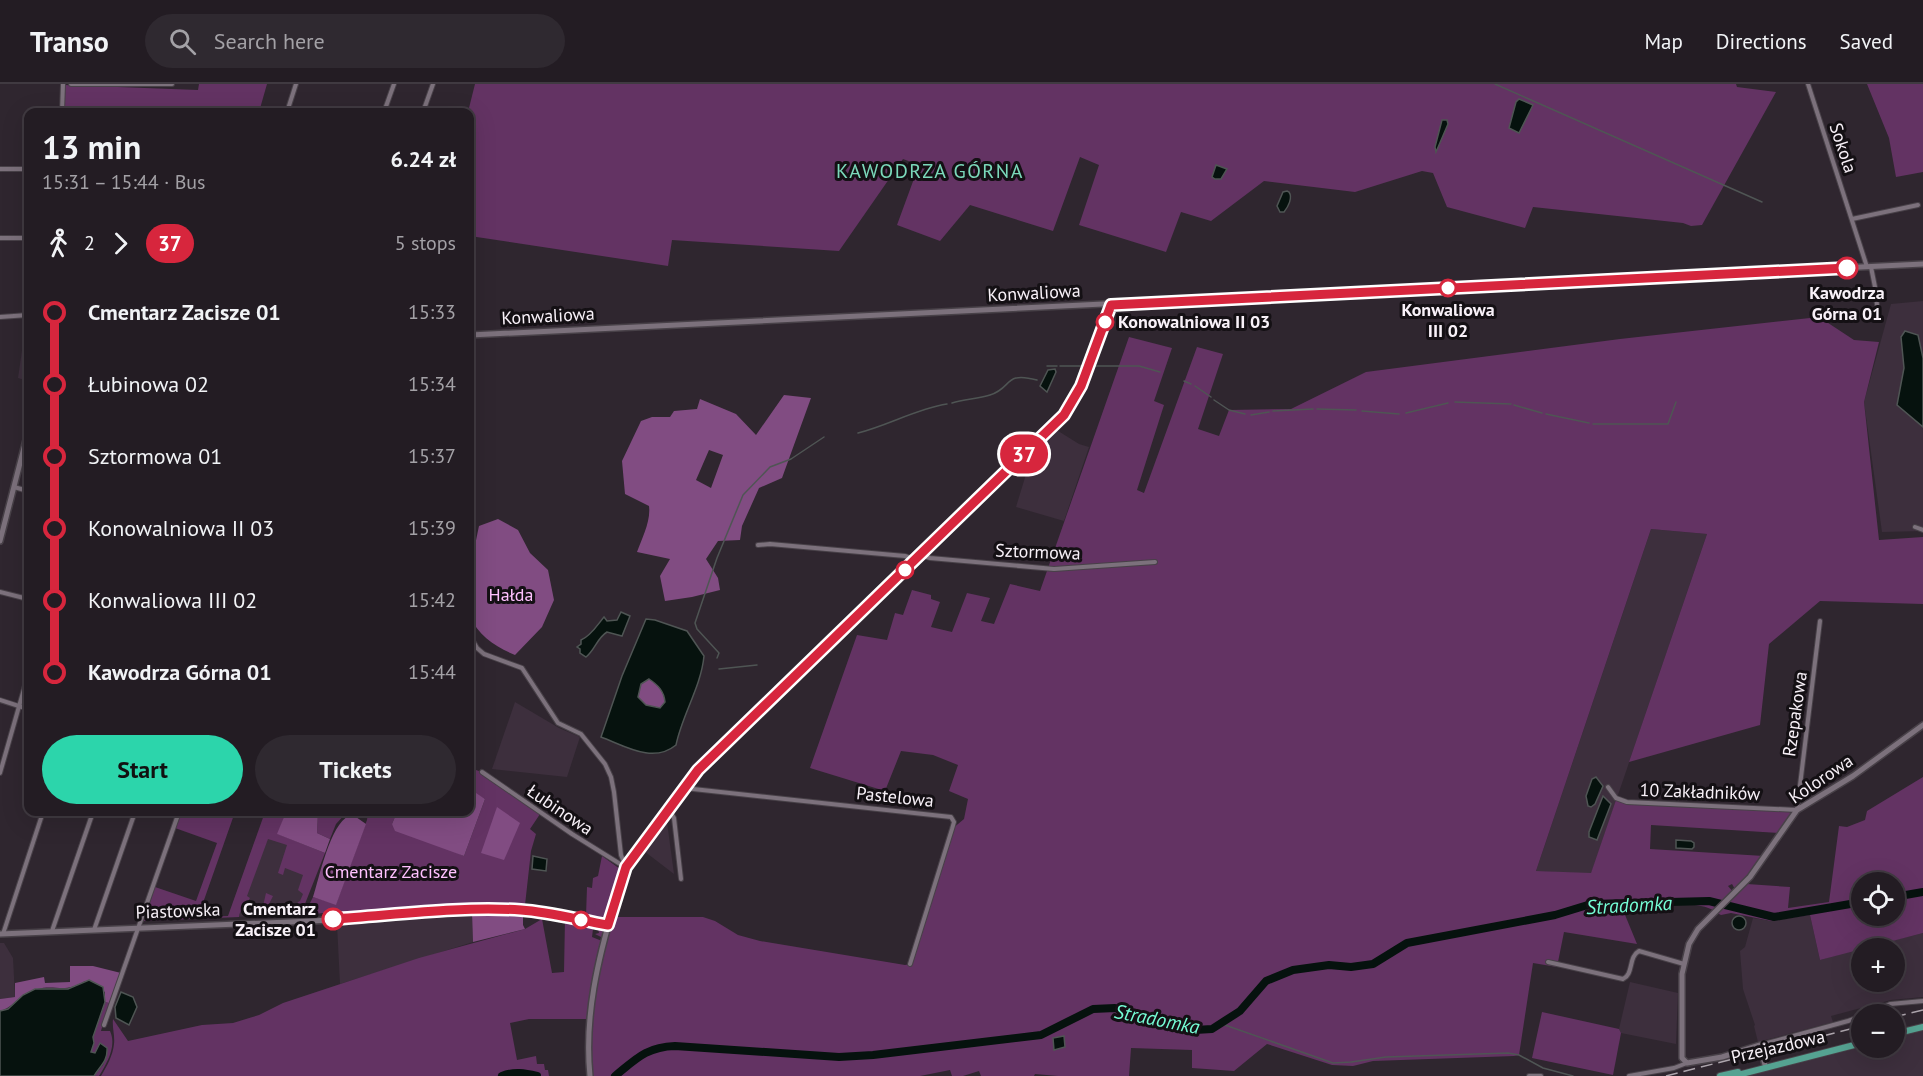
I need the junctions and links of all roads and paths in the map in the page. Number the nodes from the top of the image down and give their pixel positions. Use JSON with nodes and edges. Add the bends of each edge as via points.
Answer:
{"nodes":[{"id":1,"x":63,"y":84,"type":"edge"},
{"id":2,"x":71,"y":84,"type":"edge"},
{"id":3,"x":172,"y":84,"type":"edge"},
{"id":4,"x":296,"y":84,"type":"edge"},
{"id":5,"x":394,"y":84,"type":"edge"},
{"id":6,"x":433,"y":84,"type":"edge"},
{"id":7,"x":1808,"y":84,"type":"edge"},
{"id":8,"x":62,"y":108,"type":"edge"},
{"id":9,"x":288,"y":108,"type":"edge"},
{"id":10,"x":385,"y":108,"type":"edge"},
{"id":11,"x":424,"y":108,"type":"edge"},
{"id":12,"x":0,"y":169,"type":"edge"},
{"id":13,"x":24,"y":169,"type":"edge"},
{"id":14,"x":1918,"y":206,"type":"dead end"},
{"id":15,"x":1852,"y":219,"type":"junction"},
{"id":16,"x":0,"y":238,"type":"edge"},
{"id":17,"x":24,"y":238,"type":"edge"},
{"id":18,"x":1923,"y":264,"type":"edge"},
{"id":19,"x":1869,"y":267,"type":"junction"},
{"id":20,"x":1111,"y":305,"type":"junction"},
{"id":21,"x":1878,"y":314,"type":"dead end"},
{"id":22,"x":24,"y":315,"type":"edge"},
{"id":23,"x":0,"y":317,"type":"edge"},
{"id":24,"x":474,"y":335,"type":"edge"},
{"id":25,"x":24,"y":448,"type":"edge"},
{"id":26,"x":14,"y":487,"type":"junction"},
{"id":27,"x":24,"y":490,"type":"edge"},
{"id":28,"x":3,"y":519,"type":"edge"},
{"id":29,"x":1915,"y":527,"type":"dead end"},
{"id":30,"x":1923,"y":531,"type":"edge"},
{"id":31,"x":0,"y":541,"type":"edge"},
{"id":32,"x":758,"y":544,"type":"dead end"},
{"id":33,"x":917,"y":558,"type":"junction"},
{"id":34,"x":1155,"y":562,"type":"dead end"},
{"id":35,"x":0,"y":592,"type":"edge"},
{"id":36,"x":24,"y":598,"type":"edge"},
{"id":37,"x":1820,"y":621,"type":"dead end"},
{"id":38,"x":474,"y":643,"type":"edge"},
{"id":39,"x":24,"y":690,"type":"edge"},
{"id":40,"x":0,"y":700,"type":"edge"},
{"id":41,"x":20,"y":706,"type":"junction"},
{"id":42,"x":24,"y":708,"type":"edge"},
{"id":43,"x":1923,"y":725,"type":"edge"},
{"id":44,"x":482,"y":772,"type":"dead end"},
{"id":45,"x":0,"y":773,"type":"edge"},
{"id":46,"x":1608,"y":787,"type":"dead end"},
{"id":47,"x":683,"y":788,"type":"junction"},
{"id":48,"x":668,"y":808,"type":"junction"},
{"id":49,"x":1797,"y":810,"type":"junction"},
{"id":50,"x":42,"y":816,"type":"edge"},
{"id":51,"x":92,"y":816,"type":"edge"},
{"id":52,"x":134,"y":816,"type":"edge"},
{"id":53,"x":178,"y":816,"type":"edge"},
{"id":54,"x":626,"y":867,"type":"junction"},
{"id":55,"x":681,"y":879,"type":"dead end"},
{"id":56,"x":608,"y":925,"type":"junction"},
{"id":57,"x":138,"y":928,"type":"junction"},
{"id":58,"x":94,"y":930,"type":"junction"},
{"id":59,"x":52,"y":931,"type":"junction"},
{"id":60,"x":2,"y":934,"type":"edge"},
{"id":61,"x":1548,"y":962,"type":"dead end"},
{"id":62,"x":1684,"y":963,"type":"junction"},
{"id":63,"x":910,"y":964,"type":"dead end"},
{"id":64,"x":1923,"y":1001,"type":"edge"},
{"id":65,"x":1890,"y":1004,"type":"edge"},
{"id":66,"x":1851,"y":1021,"type":"edge"},
{"id":67,"x":104,"y":1024,"type":"dead end"},
{"id":68,"x":1923,"y":1027,"type":"edge"},
{"id":69,"x":1905,"y":1031,"type":"edge"},
{"id":70,"x":1760,"y":1045,"type":"junction"},
{"id":71,"x":1851,"y":1045,"type":"edge"},
{"id":72,"x":1844,"y":1047,"type":"junction"},
{"id":73,"x":1688,"y":1063,"type":"junction"},
{"id":74,"x":1765,"y":1065,"type":"junction"},
{"id":75,"x":1535,"y":1075,"type":"edge"},
{"id":76,"x":590,"y":1076,"type":"edge"},
{"id":77,"x":1529,"y":1076,"type":"edge"},
{"id":78,"x":1541,"y":1076,"type":"edge"},
{"id":79,"x":1629,"y":1076,"type":"edge"},
{"id":80,"x":1720,"y":1076,"type":"edge"},
{"id":81,"x":1734,"y":1076,"type":"edge"}],
"edges":[{"from":1,"to":8,"type":"street"},
{"from":2,"to":3,"type":"street"},
{"from":4,"to":9,"type":"street"},
{"from":5,"to":10,"type":"street"},
{"from":6,"to":11,"type":"street"},
{"from":7,"to":15,"type":"street","name":"Sokola"},
{"from":12,"to":13,"type":"street"},
{"from":14,"to":15,"type":"street"},
{"from":15,"to":19,"type":"street","name":"Sokola"},
{"from":16,"to":17,"type":"street"},
{"from":18,"to":19,"type":"street","name":"Konwaliowa"},
{"from":19,"to":20,"type":"street","name":"Konwaliowa"},
{"from":19,"to":21,"type":"street","name":"Sokola"},
{"from":20,"to":24,"type":"street","name":"Konwaliowa"},
{"from":20,"to":33,"type":"street","via":[[1081,386],[1067,410]]},
{"from":22,"to":23,"type":"street"},
{"from":25,"to":26,"type":"street"},
{"from":26,"to":27,"type":"street"},
{"from":26,"to":28,"type":"street"},
{"from":28,"to":31,"type":"street"},
{"from":29,"to":30,"type":"street"},
{"from":32,"to":33,"type":"street","name":"Sztormowa"},
{"from":33,"to":34,"type":"street","name":"Sztormowa","via":[[1040,569]]},
{"from":33,"to":47,"type":"street"},
{"from":35,"to":36,"type":"street"},
{"from":37,"to":49,"type":"street","name":"Rzepakowa"},
{"from":38,"to":54,"type":"street","via":[[484,654],[522,668],[558,723],[581,734],[605,764],[613,784],[621,855]]},
{"from":39,"to":41,"type":"street"},
{"from":40,"to":41,"type":"street"},
{"from":41,"to":42,"type":"street"},
{"from":41,"to":45,"type":"street"},
{"from":43,"to":49,"type":"street","name":"Kolorowa","via":[[1853,776]]},
{"from":44,"to":54,"type":"street","name":"Łubinowa"},
{"from":46,"to":49,"type":"street","name":"10 Zakładników","via":[[1616,798],[1627,802]]},
{"from":47,"to":48,"type":"street"},
{"from":47,"to":63,"type":"street","name":"Pastelowa","via":[[951,817],[954,822]]},
{"from":48,"to":54,"type":"street"},
{"from":48,"to":55,"type":"street","via":[[674,818]]},
{"from":49,"to":62,"type":"street","name":"Kolorowa","via":[[1762,862],[1692,937]]},
{"from":50,"to":60,"type":"street"},
{"from":51,"to":59,"type":"street"},
{"from":52,"to":58,"type":"street"},
{"from":53,"to":57,"type":"street"},
{"from":54,"to":56,"type":"street"},
{"from":56,"to":57,"type":"street","name":"Piastowska","via":[[540,912],[499,910]]},
{"from":56,"to":76,"type":"street","via":[[590,1011]]},
{"from":57,"to":58,"type":"street","name":"Piastowska"},
{"from":57,"to":67,"type":"street"},
{"from":58,"to":59,"type":"street","name":"Piastowska"},
{"from":59,"to":60,"type":"street","name":"Piastowska"},
{"from":61,"to":62,"type":"street","via":[[1623,979],[1629,975],[1633,956],[1639,951]]},
{"from":62,"to":73,"type":"street","name":"Kolorowa","via":[[1682,1058]]},
{"from":64,"to":65,"type":"street"},
{"from":66,"to":70,"type":"street"},
{"from":68,"to":69,"type":"main road"},
{"from":70,"to":73,"type":"street"},
{"from":70,"to":74,"type":"street"},
{"from":71,"to":72,"type":"main road","name":"Przejazdowa"},
{"from":72,"to":74,"type":"main road","name":"Przejazdowa"},
{"from":72,"to":81,"type":"main road","name":"Przejazdowa"},
{"from":73,"to":79,"type":"street"},
{"from":74,"to":80,"type":"main road","name":"Przejazdowa"},
{"from":75,"to":77,"type":"street"},
{"from":75,"to":78,"type":"street"}]}
